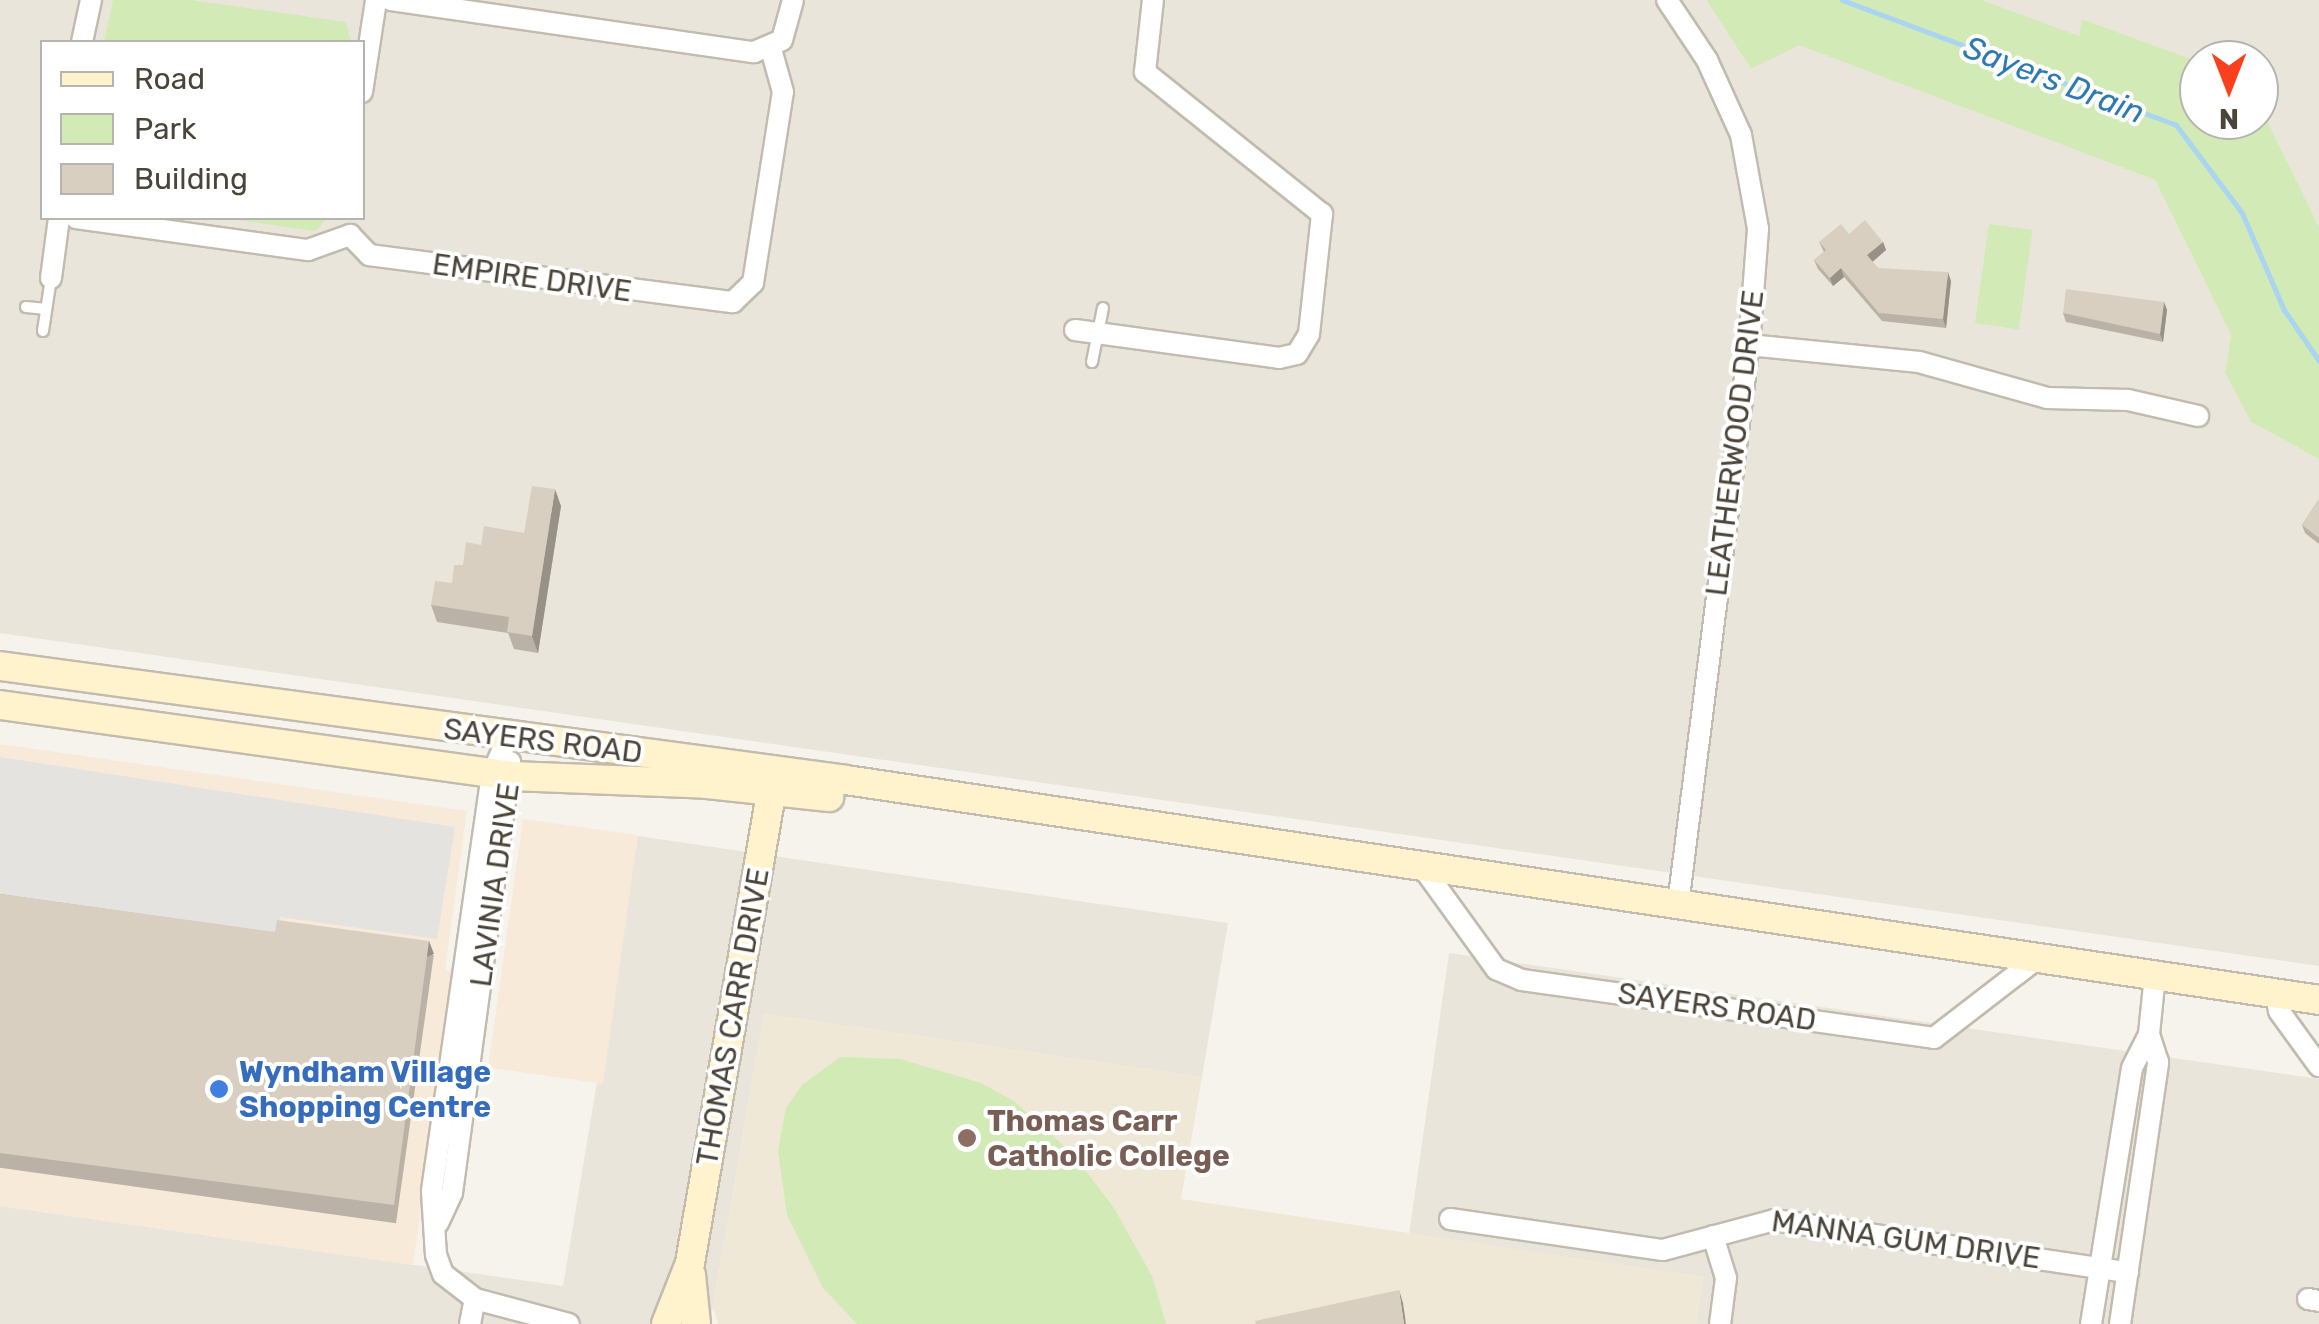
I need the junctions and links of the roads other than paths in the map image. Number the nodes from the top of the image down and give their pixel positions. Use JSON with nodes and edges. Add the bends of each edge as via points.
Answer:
{"nodes":[{"id":1,"x":88,"y":0,"type":"edge"},
{"id":2,"x":376,"y":0,"type":"edge"},
{"id":3,"x":390,"y":0,"type":"edge"},
{"id":4,"x":793,"y":0,"type":"edge"},
{"id":5,"x":1152,"y":0,"type":"edge"},
{"id":6,"x":1670,"y":1,"type":"edge"},
{"id":7,"x":83,"y":34,"type":"edge"},
{"id":8,"x":770,"y":49,"type":"junction"},
{"id":9,"x":365,"y":72,"type":"edge"},
{"id":10,"x":59,"y":220,"type":"edge"},
{"id":11,"x":90,"y":220,"type":"edge"},
{"id":12,"x":347,"y":226,"type":"edge"},
{"id":13,"x":51,"y":278,"type":"joint"},
{"id":14,"x":26,"y":307,"type":"dead end"},
{"id":15,"x":1103,"y":308,"type":"dead end"},
{"id":16,"x":46,"y":309,"type":"junction"},
{"id":17,"x":1076,"y":330,"type":"dead end"},
{"id":18,"x":43,"y":332,"type":"dead end"},
{"id":19,"x":1100,"y":335,"type":"junction"},
{"id":20,"x":1749,"y":344,"type":"junction"},
{"id":21,"x":1092,"y":362,"type":"dead end"},
{"id":22,"x":2198,"y":416,"type":"dead end"},
{"id":23,"x":0,"y":666,"type":"edge"},
{"id":24,"x":0,"y":705,"type":"edge"},
{"id":25,"x":508,"y":737,"type":"junction"},
{"id":26,"x":502,"y":775,"type":"junction"},
{"id":27,"x":773,"y":780,"type":"junction"},
{"id":28,"x":1423,"y":868,"type":"junction"},
{"id":29,"x":1678,"y":905,"type":"junction"},
{"id":30,"x":2038,"y":958,"type":"junction"},
{"id":31,"x":2154,"y":975,"type":"junction"},
{"id":32,"x":2276,"y":994,"type":"junction"},
{"id":33,"x":2319,"y":1000,"type":"edge"},
{"id":34,"x":2150,"y":1034,"type":"junction"},
{"id":35,"x":2319,"y":1066,"type":"edge"},
{"id":36,"x":1450,"y":1219,"type":"dead end"},
{"id":37,"x":1713,"y":1236,"type":"junction"},
{"id":38,"x":690,"y":1263,"type":"junction"},
{"id":39,"x":2098,"y":1267,"type":"junction"},
{"id":40,"x":2128,"y":1272,"type":"junction"},
{"id":41,"x":475,"y":1299,"type":"junction"},
{"id":42,"x":470,"y":1324,"type":"edge"},
{"id":43,"x":569,"y":1324,"type":"edge"},
{"id":44,"x":668,"y":1324,"type":"edge"},
{"id":45,"x":693,"y":1324,"type":"edge"},
{"id":46,"x":1720,"y":1324,"type":"edge"},
{"id":47,"x":2090,"y":1324,"type":"edge"},
{"id":48,"x":2120,"y":1324,"type":"edge"}],
"edges":[{"from":1,"to":7,"type":"street"},
{"from":2,"to":9,"type":"street"},
{"from":3,"to":8,"type":"street","via":[[747,52]]},
{"from":4,"to":8,"type":"street","via":[[788,27]]},
{"from":5,"to":19,"type":"street","via":[[1152,66],[1168,89],[1318,207],[1323,231],[1309,334],[1300,352],[1279,358]]},
{"from":6,"to":20,"type":"street","name":"LEATHERWOOD DRIVE","via":[[1707,60],[1741,136],[1758,229]]},
{"from":8,"to":12,"type":"street","name":"EMPIRE DRIVE","via":[[783,92],[754,283],[738,301],[714,304],[369,255]]},
{"from":10,"to":13,"type":"street"},
{"from":11,"to":12,"type":"street","name":"EMPIRE DRIVE","via":[[308,250]]},
{"from":13,"to":16,"type":"lane"},
{"from":14,"to":16,"type":"lane"},
{"from":15,"to":19,"type":"lane"},
{"from":16,"to":18,"type":"lane"},
{"from":17,"to":19,"type":"street"},
{"from":19,"to":21,"type":"lane"},
{"from":20,"to":22,"type":"street","via":[[1919,362],[2047,398],[2128,400]]},
{"from":20,"to":29,"type":"street","name":"LEATHERWOOD DRIVE"},
{"from":23,"to":25,"type":"main road","name":"SAYERS ROAD"},
{"from":24,"to":26,"type":"main road","name":"SAYERS ROAD"},
{"from":25,"to":26,"type":"street","name":"LAVINIA DRIVE"},
{"from":25,"to":27,"type":"main road","name":"SAYERS ROAD"},
{"from":26,"to":27,"type":"main road","name":"SAYERS ROAD"},
{"from":26,"to":41,"type":"street","name":"LAVINIA DRIVE","via":[[452,1192],[438,1223],[442,1274]]},
{"from":27,"to":28,"type":"main road","name":"SAYERS ROAD"},
{"from":27,"to":38,"type":"main road","name":"THOMAS CARR DRIVE"},
{"from":28,"to":29,"type":"main road","name":"SAYERS ROAD"},
{"from":28,"to":30,"type":"street","name":"SAYERS ROAD","via":[[1496,969],[1522,980],[1934,1038]]},
{"from":29,"to":30,"type":"main road","name":"SAYERS ROAD"},
{"from":30,"to":31,"type":"main road","name":"SAYERS ROAD"},
{"from":31,"to":32,"type":"main road","name":"SAYERS ROAD"},
{"from":31,"to":34,"type":"street"},
{"from":32,"to":33,"type":"main road","name":"SAYERS ROAD"},
{"from":32,"to":35,"type":"street","via":[[2280,1012]]},
{"from":34,"to":39,"type":"street","via":[[2132,1068]]},
{"from":34,"to":40,"type":"street","via":[[2158,1062]]},
{"from":36,"to":37,"type":"street","name":"MANNA GUM DRIVE","via":[[1663,1250]]},
{"from":37,"to":39,"type":"street","name":"MANNA GUM DRIVE","via":[[1774,1220]]},
{"from":37,"to":46,"type":"street","via":[[1726,1278]]},
{"from":38,"to":44,"type":"main road","name":"THOMAS CARR DRIVE"},
{"from":38,"to":45,"type":"main road","name":"THOMAS CARR DRIVE"},
{"from":39,"to":40,"type":"street","name":"MANNA GUM DRIVE"},
{"from":39,"to":47,"type":"street"},
{"from":40,"to":48,"type":"street"},
{"from":41,"to":42,"type":"street"},
{"from":41,"to":43,"type":"street"},
{"from":44,"to":45,"type":"main road"}]}
